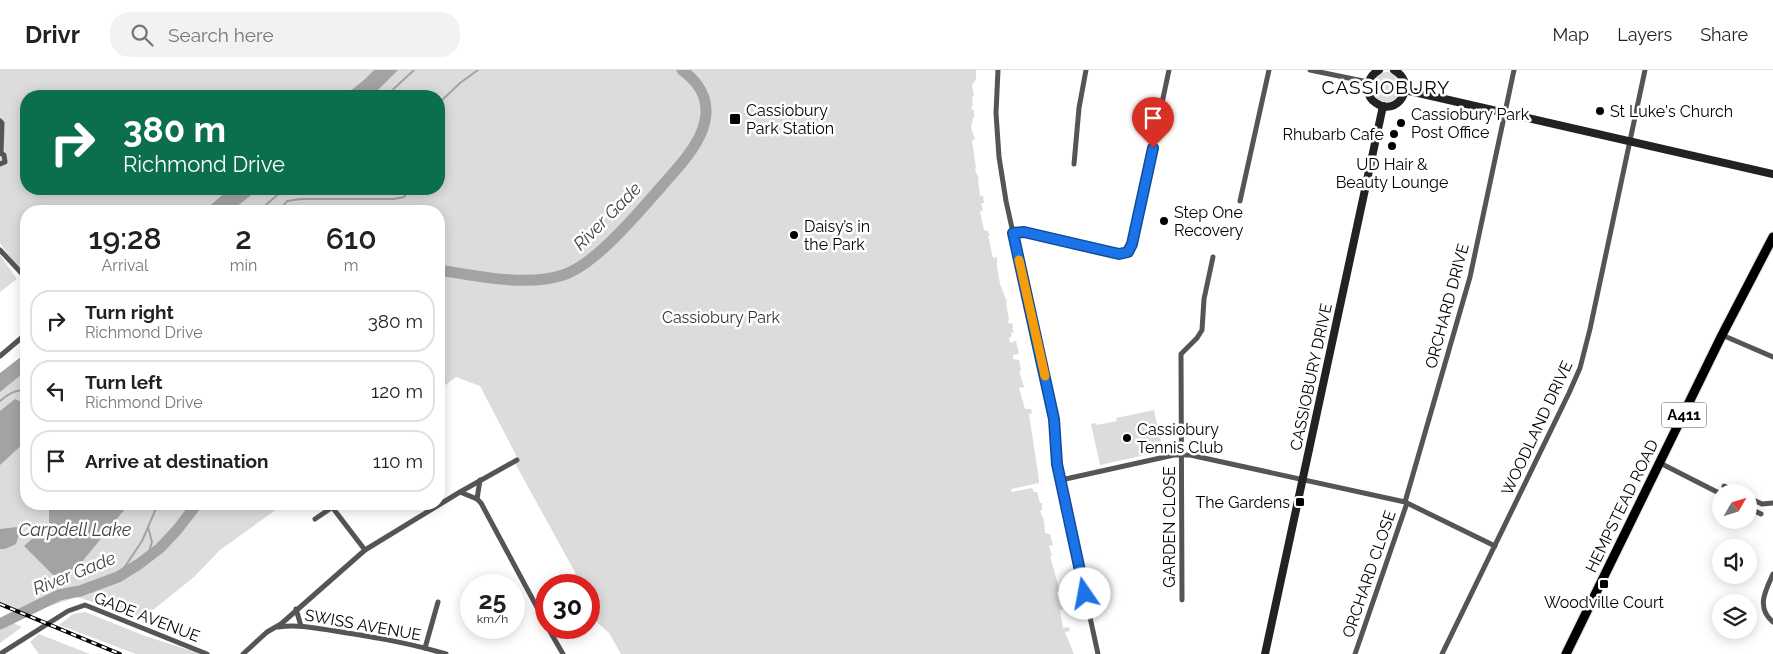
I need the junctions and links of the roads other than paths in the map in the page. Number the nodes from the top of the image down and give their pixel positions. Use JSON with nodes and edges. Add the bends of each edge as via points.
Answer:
{"nodes":[{"id":1,"x":998,"y":70,"type":"edge"},
{"id":2,"x":1086,"y":70,"type":"edge"},
{"id":3,"x":1169,"y":70,"type":"edge"},
{"id":4,"x":1269,"y":70,"type":"edge"},
{"id":5,"x":1310,"y":70,"type":"edge"},
{"id":6,"x":1379,"y":70,"type":"edge"},
{"id":7,"x":1394,"y":70,"type":"edge"},
{"id":8,"x":1514,"y":70,"type":"edge"},
{"id":9,"x":1645,"y":70,"type":"edge"},
{"id":10,"x":1368,"y":82,"type":"junction"},
{"id":11,"x":1405,"y":90,"type":"junction"},
{"id":12,"x":1382,"y":106,"type":"junction"},
{"id":13,"x":1505,"y":114,"type":"junction"},
{"id":14,"x":0,"y":121,"type":"edge"},
{"id":15,"x":1630,"y":142,"type":"junction"},
{"id":16,"x":0,"y":153,"type":"edge"},
{"id":17,"x":0,"y":164,"type":"edge"},
{"id":18,"x":1074,"y":164,"type":"dead end"},
{"id":19,"x":1773,"y":174,"type":"edge"},
{"id":20,"x":1240,"y":201,"type":"dead end"},
{"id":21,"x":1013,"y":233,"type":"junction"},
{"id":22,"x":1773,"y":237,"type":"edge"},
{"id":23,"x":0,"y":250,"type":"edge"},
{"id":24,"x":1213,"y":257,"type":"dead end"},
{"id":25,"x":20,"y":272,"type":"edge"},
{"id":26,"x":1722,"y":335,"type":"junction"},
{"id":27,"x":20,"y":339,"type":"edge"},
{"id":28,"x":0,"y":356,"type":"edge"},
{"id":29,"x":1773,"y":357,"type":"edge"},
{"id":30,"x":1181,"y":454,"type":"junction"},
{"id":31,"x":517,"y":460,"type":"dead end"},
{"id":32,"x":1660,"y":464,"type":"junction"},
{"id":33,"x":480,"y":480,"type":"junction"},
{"id":34,"x":1060,"y":480,"type":"junction"},
{"id":35,"x":1303,"y":480,"type":"junction"},
{"id":36,"x":1712,"y":490,"type":"edge"},
{"id":37,"x":460,"y":492,"type":"junction"},
{"id":38,"x":477,"y":499,"type":"junction"},
{"id":39,"x":445,"y":501,"type":"edge"},
{"id":40,"x":1406,"y":502,"type":"junction"},
{"id":41,"x":1758,"y":502,"type":"edge"},
{"id":42,"x":1773,"y":503,"type":"edge"},
{"id":43,"x":329,"y":510,"type":"edge"},
{"id":44,"x":338,"y":510,"type":"edge"},
{"id":45,"x":431,"y":510,"type":"edge"},
{"id":46,"x":1758,"y":512,"type":"edge"},
{"id":47,"x":1761,"y":514,"type":"dead end"},
{"id":48,"x":315,"y":519,"type":"dead end"},
{"id":49,"x":1495,"y":546,"type":"junction"},
{"id":50,"x":366,"y":550,"type":"junction"},
{"id":51,"x":1773,"y":574,"type":"edge"},
{"id":52,"x":1182,"y":600,"type":"dead end"},
{"id":53,"x":438,"y":602,"type":"dead end"},
{"id":54,"x":535,"y":604,"type":"edge"},
{"id":55,"x":296,"y":609,"type":"junction"},
{"id":56,"x":1773,"y":622,"type":"edge"},
{"id":57,"x":301,"y":626,"type":"junction"},
{"id":58,"x":275,"y":628,"type":"junction"},
{"id":59,"x":554,"y":639,"type":"edge"},
{"id":60,"x":425,"y":648,"type":"junction"},
{"id":61,"x":0,"y":654,"type":"edge"},
{"id":62,"x":208,"y":654,"type":"edge"},
{"id":63,"x":243,"y":654,"type":"edge"},
{"id":64,"x":446,"y":654,"type":"edge"},
{"id":65,"x":562,"y":654,"type":"edge"},
{"id":66,"x":1098,"y":654,"type":"edge"},
{"id":67,"x":1265,"y":654,"type":"edge"},
{"id":68,"x":1355,"y":654,"type":"edge"},
{"id":69,"x":1442,"y":654,"type":"edge"},
{"id":70,"x":1566,"y":654,"type":"edge"}],
"edges":[{"from":1,"to":21,"type":"street","via":[[998,157]]},
{"from":2,"to":18,"type":"street"},
{"from":3,"to":21,"type":"street","via":[[1129,251],[1119,254],[1024,232]]},
{"from":4,"to":20,"type":"street"},
{"from":5,"to":10,"type":"street"},
{"from":6,"to":10,"type":"street"},
{"from":7,"to":11,"type":"street","via":[[1404,79]]},
{"from":8,"to":13,"type":"street","name":"ORCHARD DRIVE"},
{"from":9,"to":15,"type":"street","name":"WOODLAND DRIVE"},
{"from":10,"to":12,"type":"street","via":[[1369,94]]},
{"from":11,"to":12,"type":"street","via":[[1400,101]]},
{"from":11,"to":13,"type":"street"},
{"from":12,"to":35,"type":"street","name":"CASSIOBURY DRIVE"},
{"from":13,"to":15,"type":"street"},
{"from":13,"to":40,"type":"street","name":"ORCHARD DRIVE","via":[[1470,276]]},
{"from":14,"to":16,"type":"street"},
{"from":15,"to":19,"type":"street"},
{"from":15,"to":49,"type":"street","name":"WOODLAND DRIVE","via":[[1580,368]]},
{"from":16,"to":17,"type":"street","via":[[6,158]]},
{"from":21,"to":34,"type":"street","via":[[1054,419]]},
{"from":22,"to":26,"type":"main road","name":"HEMPSTEAD ROAD","number":"A411"},
{"from":23,"to":25,"type":"street"},
{"from":24,"to":30,"type":"street","name":"GARDEN CLOSE","via":[[1204,299],[1202,330],[1181,354]]},
{"from":26,"to":29,"type":"street"},
{"from":26,"to":32,"type":"main road","name":"HEMPSTEAD ROAD","number":"A411"},
{"from":27,"to":28,"type":"street"},
{"from":30,"to":34,"type":"street"},
{"from":30,"to":35,"type":"street"},
{"from":30,"to":52,"type":"street","name":"GARDEN CLOSE"},
{"from":31,"to":33,"type":"street"},
{"from":32,"to":36,"type":"street"},
{"from":32,"to":70,"type":"main road","name":"HEMPSTEAD ROAD","number":"A411"},
{"from":33,"to":37,"type":"street"},
{"from":33,"to":38,"type":"street"},
{"from":34,"to":66,"type":"street"},
{"from":35,"to":40,"type":"street"},
{"from":35,"to":67,"type":"street","name":"CASSIOBURY DRIVE"},
{"from":37,"to":38,"type":"street"},
{"from":37,"to":39,"type":"street"},
{"from":38,"to":54,"type":"street"},
{"from":40,"to":49,"type":"street"},
{"from":40,"to":68,"type":"street","name":"ORCHARD CLOSE"},
{"from":41,"to":42,"type":"street"},
{"from":43,"to":48,"type":"street"},
{"from":44,"to":50,"type":"street"},
{"from":45,"to":50,"type":"street"},
{"from":46,"to":47,"type":"street"},
{"from":49,"to":69,"type":"street","name":"WOODLAND DRIVE"},
{"from":50,"to":55,"type":"street"},
{"from":51,"to":56,"type":"street","via":[[1762,603],[1764,612]]},
{"from":53,"to":60,"type":"street"},
{"from":55,"to":57,"type":"street"},
{"from":55,"to":58,"type":"street"},
{"from":57,"to":58,"type":"street","name":"SWISS AVENUE"},
{"from":57,"to":60,"type":"street","name":"SWISS AVENUE"},
{"from":58,"to":63,"type":"street"},
{"from":59,"to":65,"type":"street"},
{"from":60,"to":64,"type":"street","name":"SWISS AVENUE"},
{"from":61,"to":62,"type":"street","name":"GADE AVENUE","via":[[68,611],[85,605]]}]}
